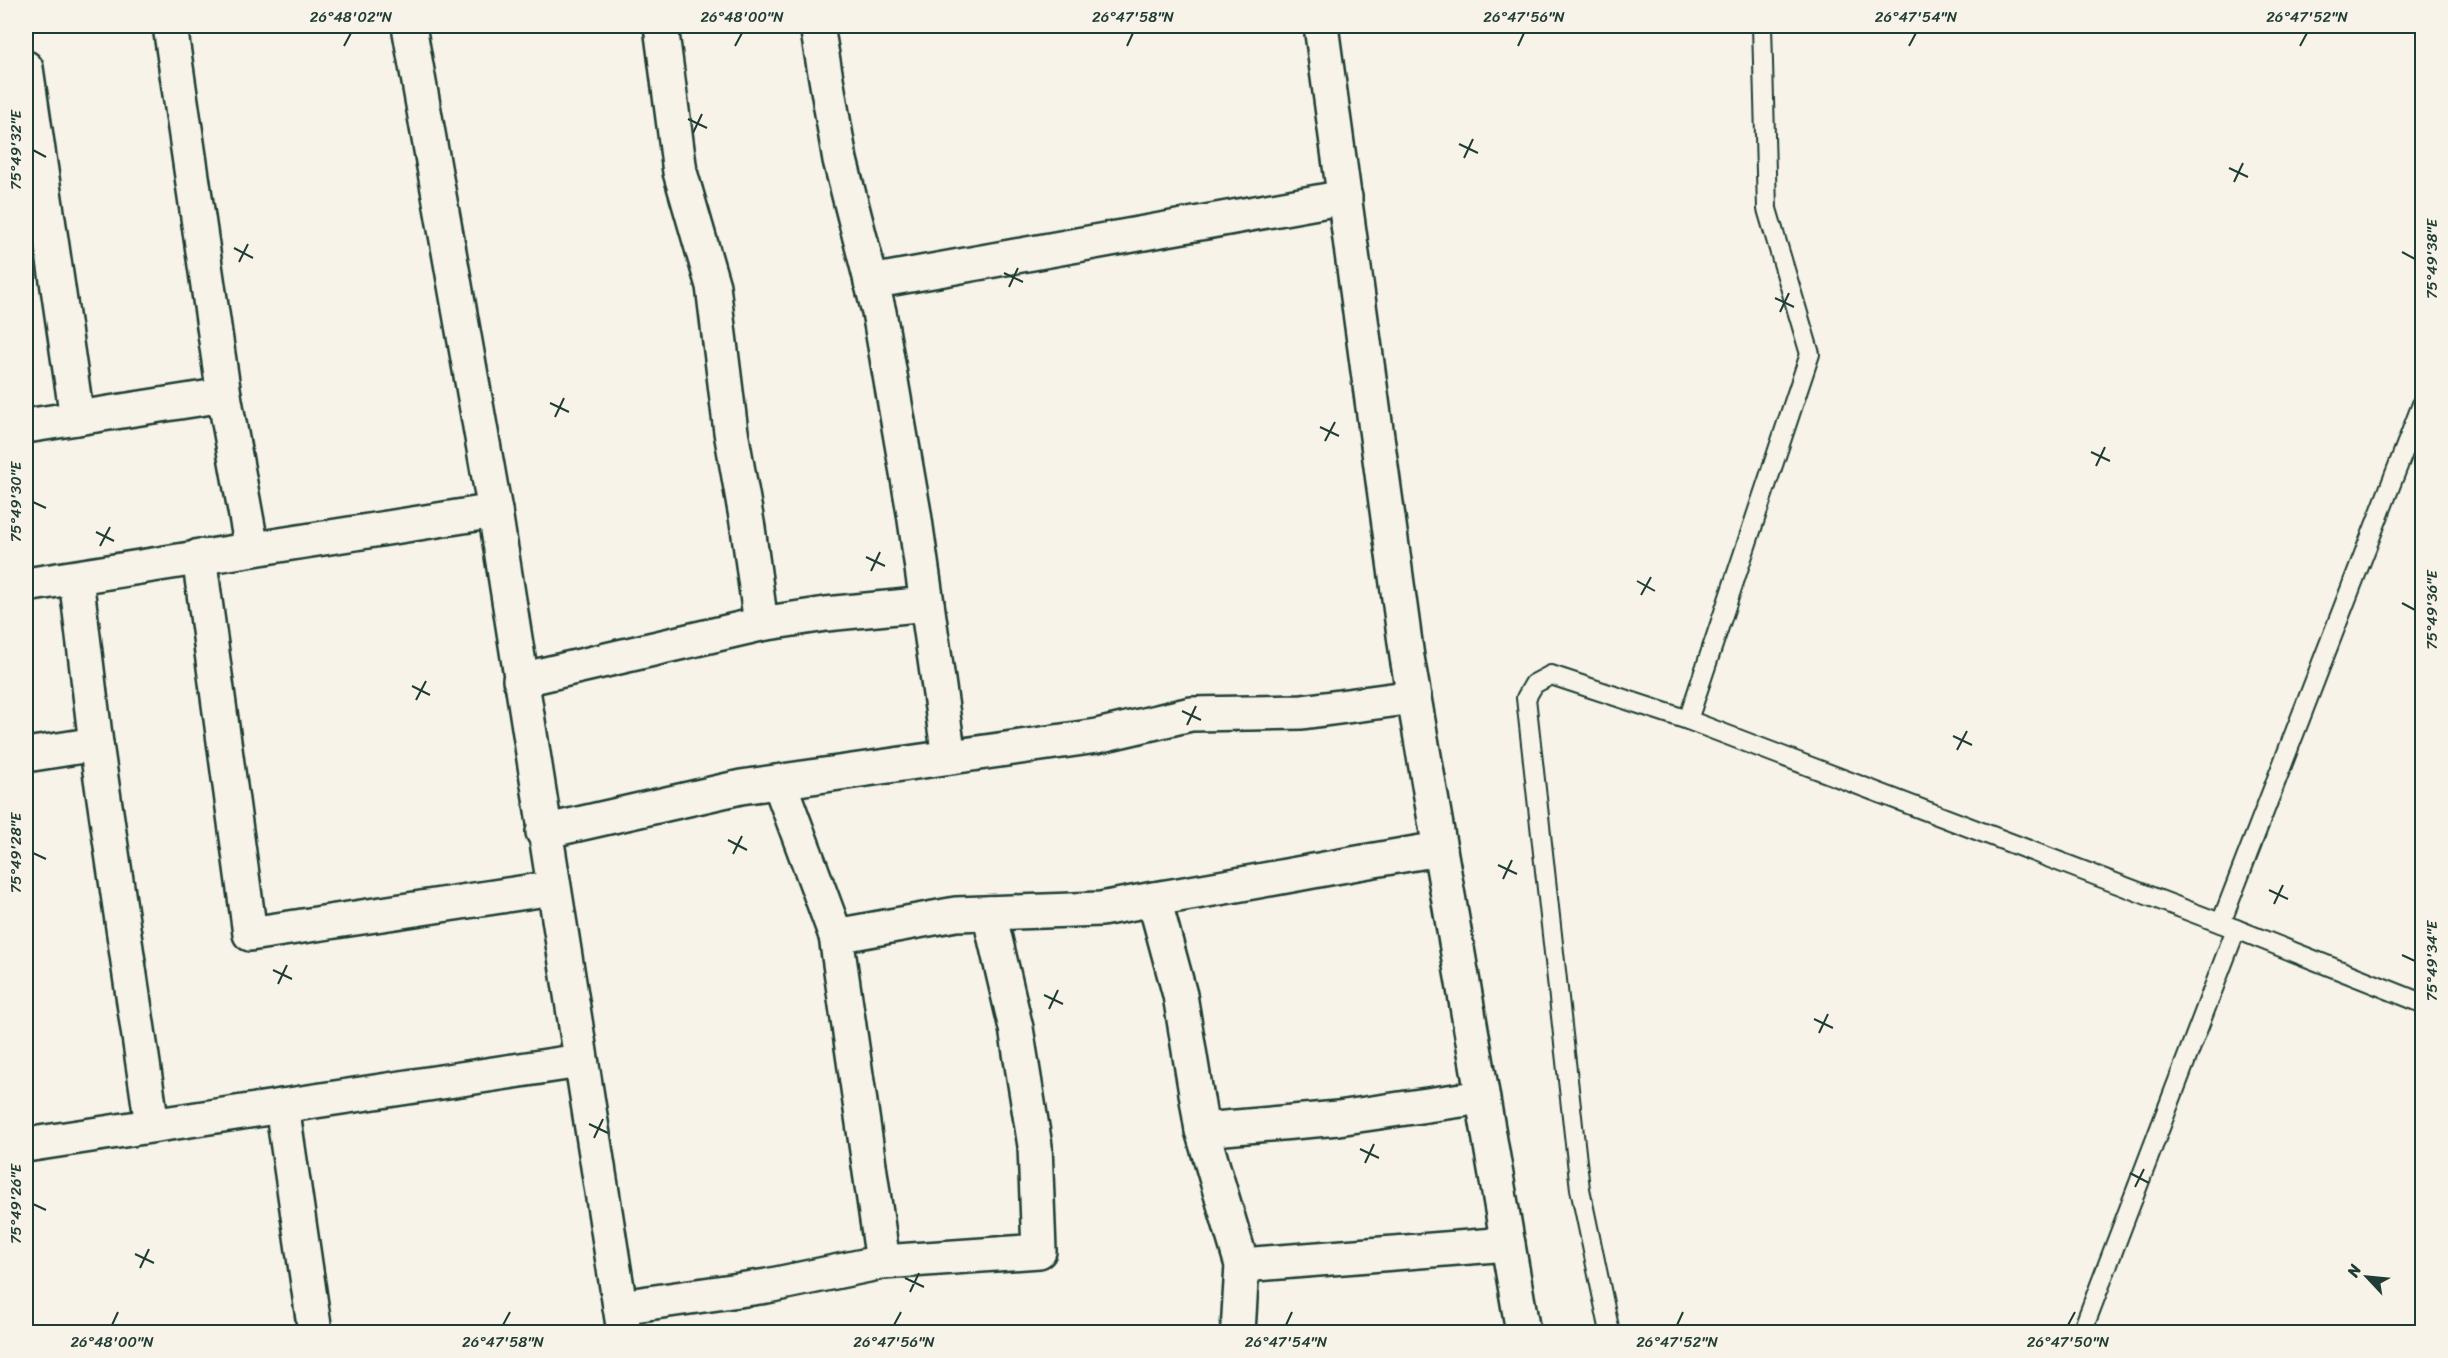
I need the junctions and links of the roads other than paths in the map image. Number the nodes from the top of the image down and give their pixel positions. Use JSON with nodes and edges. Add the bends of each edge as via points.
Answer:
{"nodes":[{"id":1,"x":170,"y":26,"type":"edge"},
{"id":2,"x":409,"y":26,"type":"edge"},
{"id":3,"x":662,"y":26,"type":"edge"},
{"id":4,"x":817,"y":26,"type":"edge"},
{"id":5,"x":1321,"y":26,"type":"edge"},
{"id":6,"x":1762,"y":26,"type":"edge"},
{"id":7,"x":26,"y":69,"type":"edge"},
{"id":8,"x":1345,"y":197,"type":"junction"},
{"id":9,"x":871,"y":282,"type":"junction"},
{"id":10,"x":224,"y":395,"type":"junction"},
{"id":11,"x":2422,"y":404,"type":"edge"},
{"id":12,"x":77,"y":418,"type":"junction"},
{"id":13,"x":26,"y":426,"type":"edge"},
{"id":14,"x":495,"y":511,"type":"junction"},
{"id":15,"x":252,"y":549,"type":"junction"},
{"id":16,"x":199,"y":556,"type":"junction"},
{"id":17,"x":76,"y":578,"type":"junction"},
{"id":18,"x":26,"y":585,"type":"edge"},
{"id":19,"x":927,"y":604,"type":"junction"},
{"id":20,"x":761,"y":624,"type":"junction"},
{"id":21,"x":520,"y":680,"type":"junction"},
{"id":22,"x":1414,"y":697,"type":"junction"},
{"id":23,"x":1688,"y":720,"type":"junction"},
{"id":24,"x":96,"y":744,"type":"junction"},
{"id":25,"x":26,"y":755,"type":"edge"},
{"id":26,"x":949,"y":757,"type":"junction"},
{"id":27,"x":779,"y":782,"type":"junction"},
{"id":28,"x":543,"y":832,"type":"junction"},
{"id":29,"x":1440,"y":849,"type":"junction"},
{"id":30,"x":553,"y":888,"type":"junction"},
{"id":31,"x":1154,"y":899,"type":"junction"},
{"id":32,"x":989,"y":913,"type":"junction"},
{"id":33,"x":2228,"y":926,"type":"junction"},
{"id":34,"x":836,"y":936,"type":"junction"},
{"id":35,"x":2422,"y":1003,"type":"edge"},
{"id":36,"x":580,"y":1061,"type":"junction"},
{"id":37,"x":1482,"y":1097,"type":"junction"},
{"id":38,"x":282,"y":1106,"type":"junction"},
{"id":39,"x":152,"y":1125,"type":"junction"},
{"id":40,"x":1202,"y":1130,"type":"junction"},
{"id":41,"x":26,"y":1145,"type":"edge"},
{"id":42,"x":1508,"y":1244,"type":"junction"},
{"id":43,"x":883,"y":1262,"type":"junction"},
{"id":44,"x":1242,"y":1265,"type":"junction"},
{"id":45,"x":622,"y":1320,"type":"edge"},
{"id":46,"x":315,"y":1332,"type":"edge"},
{"id":47,"x":1238,"y":1332,"type":"edge"},
{"id":48,"x":1523,"y":1332,"type":"edge"},
{"id":49,"x":1610,"y":1332,"type":"edge"},
{"id":50,"x":2082,"y":1332,"type":"edge"}],
"edges":[{"from":1,"to":10,"type":"street"},
{"from":2,"to":14,"type":"street"},
{"from":3,"to":20,"type":"street","via":[[680,172],[713,286]]},
{"from":4,"to":9,"type":"street","via":[[840,160]]},
{"from":5,"to":8,"type":"street"},
{"from":6,"to":23,"type":"lane","via":[[1767,209],[1810,354]]},
{"from":7,"to":12,"type":"street"},
{"from":8,"to":9,"type":"street"},
{"from":8,"to":22,"type":"street"},
{"from":9,"to":19,"type":"street"},
{"from":10,"to":12,"type":"street"},
{"from":10,"to":15,"type":"street"},
{"from":11,"to":33,"type":"lane"},
{"from":12,"to":13,"type":"street"},
{"from":14,"to":15,"type":"street"},
{"from":14,"to":21,"type":"street"},
{"from":15,"to":16,"type":"street"},
{"from":16,"to":17,"type":"street"},
{"from":16,"to":30,"type":"street","via":[[250,934]]},
{"from":17,"to":18,"type":"street"},
{"from":17,"to":24,"type":"street"},
{"from":19,"to":20,"type":"street"},
{"from":19,"to":26,"type":"street"},
{"from":20,"to":21,"type":"street"},
{"from":21,"to":28,"type":"street"},
{"from":22,"to":26,"type":"street","via":[[1302,711],[1191,714],[1097,736]]},
{"from":22,"to":29,"type":"street"},
{"from":23,"to":33,"type":"lane"},
{"from":23,"to":49,"type":"lane","via":[[1551,675],[1534,684],[1526,698],[1580,1189]]},
{"from":24,"to":25,"type":"street"},
{"from":24,"to":39,"type":"street"},
{"from":26,"to":27,"type":"street"},
{"from":27,"to":28,"type":"street"},
{"from":27,"to":34,"type":"street"},
{"from":28,"to":30,"type":"street"},
{"from":29,"to":31,"type":"street"},
{"from":29,"to":37,"type":"street"},
{"from":30,"to":36,"type":"street"},
{"from":31,"to":32,"type":"street","via":[[1101,909]]},
{"from":31,"to":40,"type":"street","via":[[1180,995]]},
{"from":32,"to":34,"type":"street","via":[[956,914]]},
{"from":32,"to":43,"type":"street","via":[[1016,1028],[1035,1146],[1039,1251]]},
{"from":33,"to":35,"type":"lane"},
{"from":33,"to":50,"type":"lane"},
{"from":34,"to":43,"type":"street"},
{"from":36,"to":38,"type":"street"},
{"from":36,"to":45,"type":"street"},
{"from":37,"to":40,"type":"street","via":[[1338,1118]]},
{"from":37,"to":42,"type":"street"},
{"from":38,"to":39,"type":"street"},
{"from":38,"to":46,"type":"street"},
{"from":39,"to":41,"type":"street"},
{"from":40,"to":44,"type":"street"},
{"from":42,"to":44,"type":"street"},
{"from":42,"to":48,"type":"street"},
{"from":43,"to":45,"type":"street"},
{"from":44,"to":47,"type":"street"}]}
